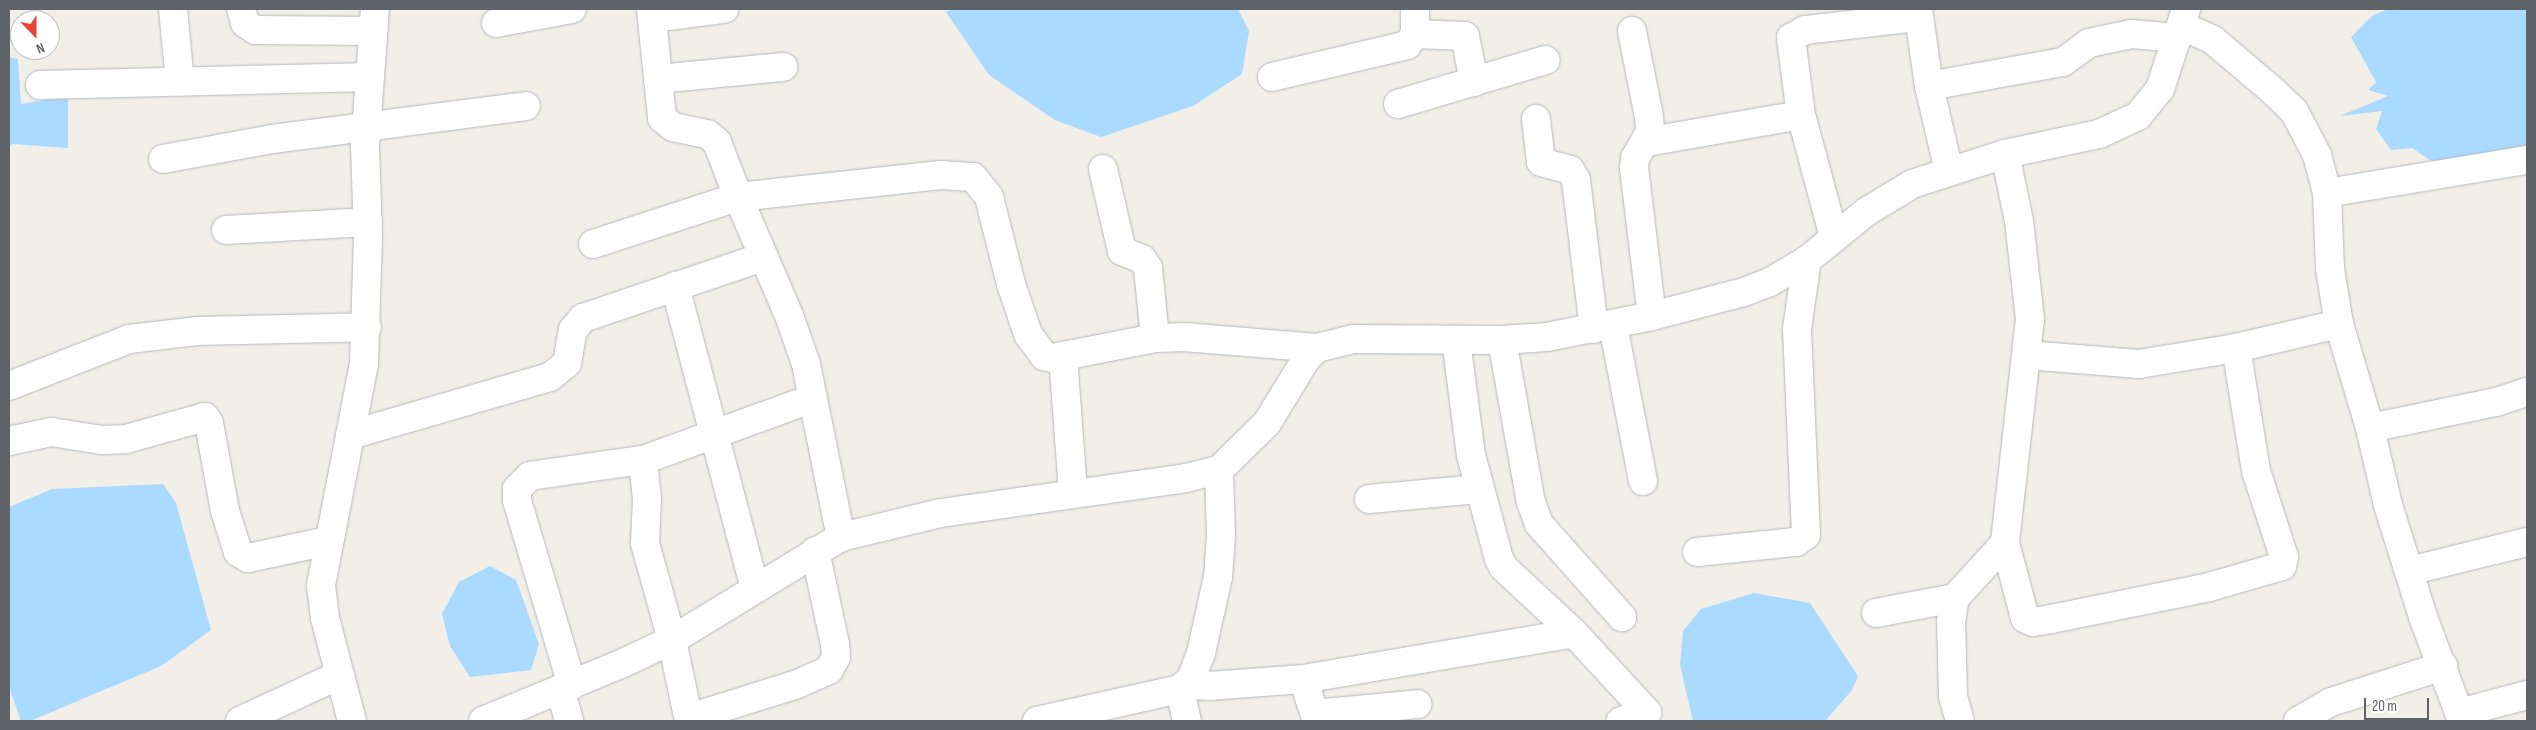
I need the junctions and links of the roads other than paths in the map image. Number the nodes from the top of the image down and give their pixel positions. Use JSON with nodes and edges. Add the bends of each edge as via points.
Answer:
{"nodes":[{"id":1,"x":173,"y":9,"type":"edge"},
{"id":2,"x":241,"y":9,"type":"edge"},
{"id":3,"x":572,"y":9,"type":"edge"},
{"id":4,"x":724,"y":9,"type":"edge"},
{"id":5,"x":1918,"y":13,"type":"edge"},
{"id":6,"x":651,"y":14,"type":"edge"},
{"id":7,"x":374,"y":20,"type":"edge"},
{"id":8,"x":1415,"y":22,"type":"edge"},
{"id":9,"x":496,"y":24,"type":"dead end"},
{"id":10,"x":2182,"y":24,"type":"edge"},
{"id":11,"x":1632,"y":31,"type":"dead end"},
{"id":12,"x":1546,"y":60,"type":"dead end"},
{"id":13,"x":783,"y":67,"type":"dead end"},
{"id":14,"x":369,"y":77,"type":"junction"},
{"id":15,"x":1272,"y":77,"type":"dead end"},
{"id":16,"x":658,"y":78,"type":"junction"},
{"id":17,"x":180,"y":82,"type":"junction"},
{"id":18,"x":1474,"y":82,"type":"junction"},
{"id":19,"x":40,"y":85,"type":"dead end"},
{"id":20,"x":1929,"y":86,"type":"junction"},
{"id":21,"x":1398,"y":104,"type":"dead end"},
{"id":22,"x":526,"y":106,"type":"dead end"},
{"id":23,"x":1801,"y":115,"type":"junction"},
{"id":24,"x":1536,"y":119,"type":"dead end"},
{"id":25,"x":366,"y":129,"type":"junction"},
{"id":26,"x":1646,"y":142,"type":"junction"},
{"id":27,"x":2005,"y":154,"type":"junction"},
{"id":28,"x":163,"y":159,"type":"dead end"},
{"id":29,"x":2527,"y":160,"type":"edge"},
{"id":30,"x":1103,"y":169,"type":"dead end"},
{"id":31,"x":1949,"y":171,"type":"junction"},
{"id":32,"x":2327,"y":193,"type":"junction"},
{"id":33,"x":738,"y":197,"type":"junction"},
{"id":34,"x":368,"y":222,"type":"junction"},
{"id":35,"x":226,"y":230,"type":"dead end"},
{"id":36,"x":1834,"y":237,"type":"junction"},
{"id":37,"x":593,"y":244,"type":"dead end"},
{"id":38,"x":763,"y":257,"type":"junction"},
{"id":39,"x":1806,"y":260,"type":"junction"},
{"id":40,"x":675,"y":286,"type":"junction"},
{"id":41,"x":1652,"y":316,"type":"junction"},
{"id":42,"x":2339,"y":324,"type":"junction"},
{"id":43,"x":367,"y":327,"type":"junction"},
{"id":44,"x":1603,"y":327,"type":"junction"},
{"id":45,"x":1155,"y":338,"type":"junction"},
{"id":46,"x":1456,"y":340,"type":"junction"},
{"id":47,"x":1502,"y":340,"type":"junction"},
{"id":48,"x":1317,"y":348,"type":"junction"},
{"id":49,"x":2236,"y":348,"type":"junction"},
{"id":50,"x":2027,"y":355,"type":"junction"},
{"id":51,"x":1063,"y":356,"type":"junction"},
{"id":52,"x":9,"y":386,"type":"edge"},
{"id":53,"x":2527,"y":392,"type":"edge"},
{"id":54,"x":813,"y":398,"type":"junction"},
{"id":55,"x":2370,"y":428,"type":"junction"},
{"id":56,"x":715,"y":434,"type":"junction"},
{"id":57,"x":350,"y":435,"type":"junction"},
{"id":58,"x":9,"y":441,"type":"edge"},
{"id":59,"x":643,"y":460,"type":"junction"},
{"id":60,"x":1219,"y":470,"type":"junction"},
{"id":61,"x":1644,"y":481,"type":"dead end"},
{"id":62,"x":1480,"y":489,"type":"junction"},
{"id":63,"x":1073,"y":493,"type":"junction"},
{"id":64,"x":1368,"y":499,"type":"dead end"},
{"id":65,"x":841,"y":537,"type":"junction"},
{"id":66,"x":328,"y":541,"type":"junction"},
{"id":67,"x":2527,"y":542,"type":"edge"},
{"id":68,"x":2006,"y":543,"type":"junction"},
{"id":69,"x":815,"y":551,"type":"junction"},
{"id":70,"x":1697,"y":552,"type":"dead end"},
{"id":71,"x":2409,"y":571,"type":"junction"},
{"id":72,"x":755,"y":589,"type":"junction"},
{"id":73,"x":1955,"y":598,"type":"junction"},
{"id":74,"x":1876,"y":613,"type":"dead end"},
{"id":75,"x":1622,"y":617,"type":"dead end"},
{"id":76,"x":1574,"y":633,"type":"junction"},
{"id":77,"x":672,"y":640,"type":"junction"},
{"id":78,"x":2443,"y":666,"type":"junction"},
{"id":79,"x":339,"y":675,"type":"junction"},
{"id":80,"x":1303,"y":679,"type":"junction"},
{"id":81,"x":566,"y":687,"type":"junction"},
{"id":82,"x":1183,"y":687,"type":"junction"},
{"id":83,"x":2527,"y":695,"type":"edge"},
{"id":84,"x":1418,"y":704,"type":"dead end"},
{"id":85,"x":1648,"y":717,"type":"edge"},
{"id":86,"x":2461,"y":717,"type":"edge"},
{"id":87,"x":1316,"y":718,"type":"edge"},
{"id":88,"x":689,"y":720,"type":"edge"},
{"id":89,"x":240,"y":721,"type":"edge"},
{"id":90,"x":352,"y":721,"type":"edge"},
{"id":91,"x":483,"y":721,"type":"edge"},
{"id":92,"x":569,"y":721,"type":"edge"},
{"id":93,"x":1037,"y":721,"type":"edge"},
{"id":94,"x":1187,"y":721,"type":"edge"},
{"id":95,"x":1622,"y":721,"type":"edge"},
{"id":96,"x":1960,"y":721,"type":"edge"},
{"id":97,"x":2298,"y":721,"type":"edge"}],
"edges":[{"from":1,"to":17,"type":"street"},
{"from":2,"to":7,"type":"street","via":[[244,22],[255,30]]},
{"from":3,"to":9,"type":"street"},
{"from":4,"to":6,"type":"street"},
{"from":5,"to":20,"type":"street"},
{"from":5,"to":23,"type":"street","via":[[1796,33],[1790,44]]},
{"from":6,"to":16,"type":"street"},
{"from":7,"to":14,"type":"street"},
{"from":8,"to":15,"type":"street","via":[[1407,45],[1396,50]]},
{"from":8,"to":18,"type":"street","via":[[1465,36]]},
{"from":10,"to":20,"type":"street","via":[[2079,48],[2063,62]]},
{"from":10,"to":27,"type":"street","via":[[2160,89],[2138,116],[2099,134]]},
{"from":10,"to":32,"type":"street","via":[[2212,40],[2294,111],[2317,155]]},
{"from":11,"to":26,"type":"street","via":[[1649,117],[1650,132]]},
{"from":12,"to":18,"type":"street"},
{"from":13,"to":16,"type":"street"},
{"from":14,"to":17,"type":"street"},
{"from":14,"to":25,"type":"street"},
{"from":16,"to":33,"type":"street","via":[[662,118],[673,127],[707,134],[718,142]]},
{"from":17,"to":19,"type":"street"},
{"from":18,"to":21,"type":"street"},
{"from":20,"to":31,"type":"street"},
{"from":22,"to":25,"type":"street"},
{"from":23,"to":26,"type":"street"},
{"from":23,"to":36,"type":"street"},
{"from":24,"to":44,"type":"street","via":[[1541,162],[1570,170],[1576,180]]},
{"from":25,"to":28,"type":"street","via":[[272,139]]},
{"from":25,"to":34,"type":"street"},
{"from":26,"to":41,"type":"street","via":[[1635,158],[1634,168]]},
{"from":27,"to":31,"type":"street"},
{"from":27,"to":50,"type":"street","via":[[2025,267],[2030,319]]},
{"from":29,"to":32,"type":"street"},
{"from":30,"to":45,"type":"street","via":[[1122,251],[1142,260],[1148,268]]},
{"from":31,"to":36,"type":"street","via":[[1896,192]]},
{"from":32,"to":42,"type":"street","via":[[2330,268]]},
{"from":33,"to":37,"type":"street"},
{"from":33,"to":38,"type":"street"},
{"from":33,"to":51,"type":"street","via":[[941,175],[973,177],[989,197],[1011,284],[1028,334],[1044,356]]},
{"from":34,"to":35,"type":"street"},
{"from":34,"to":43,"type":"street"},
{"from":36,"to":39,"type":"street"},
{"from":38,"to":40,"type":"street"},
{"from":38,"to":54,"type":"street","via":[[790,318]]},
{"from":39,"to":41,"type":"street","via":[[1770,282],[1744,292]]},
{"from":39,"to":70,"type":"street","via":[[1797,330],[1806,535],[1796,542]]},
{"from":40,"to":56,"type":"street"},
{"from":40,"to":57,"type":"street","via":[[583,318],[573,330],[568,363],[550,377]]},
{"from":41,"to":44,"type":"street"},
{"from":42,"to":49,"type":"street"},
{"from":42,"to":55,"type":"street"},
{"from":43,"to":52,"type":"street","via":[[197,331],[129,339]]},
{"from":43,"to":57,"type":"street","via":[[361,386]]},
{"from":44,"to":47,"type":"street"},
{"from":44,"to":61,"type":"street"},
{"from":45,"to":48,"type":"street","via":[[1218,338]]},
{"from":45,"to":51,"type":"street"},
{"from":46,"to":47,"type":"street"},
{"from":46,"to":48,"type":"street","via":[[1354,339]]},
{"from":46,"to":62,"type":"street","via":[[1471,455]]},
{"from":47,"to":75,"type":"street","via":[[1531,502],[1538,524]]},
{"from":48,"to":60,"type":"street","via":[[1306,359],[1267,423]]},
{"from":49,"to":50,"type":"street","via":[[2139,364]]},
{"from":49,"to":68,"type":"street","via":[[2256,470],[2284,557],[2284,563],[2278,569],[2209,587],[2033,622],[2025,618],[2020,607]]},
{"from":50,"to":68,"type":"street"},
{"from":51,"to":63,"type":"street"},
{"from":53,"to":55,"type":"street","via":[[2496,402]]},
{"from":54,"to":56,"type":"street"},
{"from":54,"to":65,"type":"street"},
{"from":55,"to":71,"type":"street","via":[[2388,505]]},
{"from":56,"to":59,"type":"street"},
{"from":56,"to":72,"type":"street"},
{"from":57,"to":66,"type":"street"},
{"from":58,"to":66,"type":"street","via":[[51,432],[102,440],[126,439],[205,417],[238,552],[248,558]]},
{"from":59,"to":77,"type":"street","via":[[647,499],[645,543]]},
{"from":59,"to":81,"type":"street","via":[[530,476],[517,489],[517,500]]},
{"from":60,"to":63,"type":"street","via":[[1186,478]]},
{"from":60,"to":82,"type":"street","via":[[1221,534],[1218,577],[1201,653]]},
{"from":62,"to":64,"type":"street"},
{"from":62,"to":76,"type":"street","via":[[1494,547],[1504,568]]},
{"from":63,"to":65,"type":"street","via":[[941,513]]},
{"from":65,"to":69,"type":"street"},
{"from":66,"to":79,"type":"street","via":[[321,584]]},
{"from":67,"to":71,"type":"street"},
{"from":68,"to":73,"type":"street"},
{"from":69,"to":72,"type":"street"},
{"from":69,"to":88,"type":"street","via":[[835,644],[836,657],[829,670],[796,685]]},
{"from":71,"to":78,"type":"street"},
{"from":72,"to":77,"type":"street"},
{"from":73,"to":74,"type":"street"},
{"from":73,"to":96,"type":"street","via":[[1951,622],[1953,696]]},
{"from":76,"to":80,"type":"street"},
{"from":76,"to":85,"type":"street"},
{"from":77,"to":81,"type":"street"},
{"from":77,"to":88,"type":"street"},
{"from":78,"to":86,"type":"street"},
{"from":78,"to":97,"type":"street","via":[[2331,702]]},
{"from":79,"to":89,"type":"street"},
{"from":79,"to":90,"type":"street"},
{"from":80,"to":82,"type":"street"},
{"from":80,"to":87,"type":"street"},
{"from":81,"to":91,"type":"street"},
{"from":81,"to":92,"type":"street"},
{"from":82,"to":93,"type":"street"},
{"from":82,"to":94,"type":"street"},
{"from":83,"to":86,"type":"street"},
{"from":84,"to":87,"type":"street"},
{"from":85,"to":95,"type":"street"}]}
